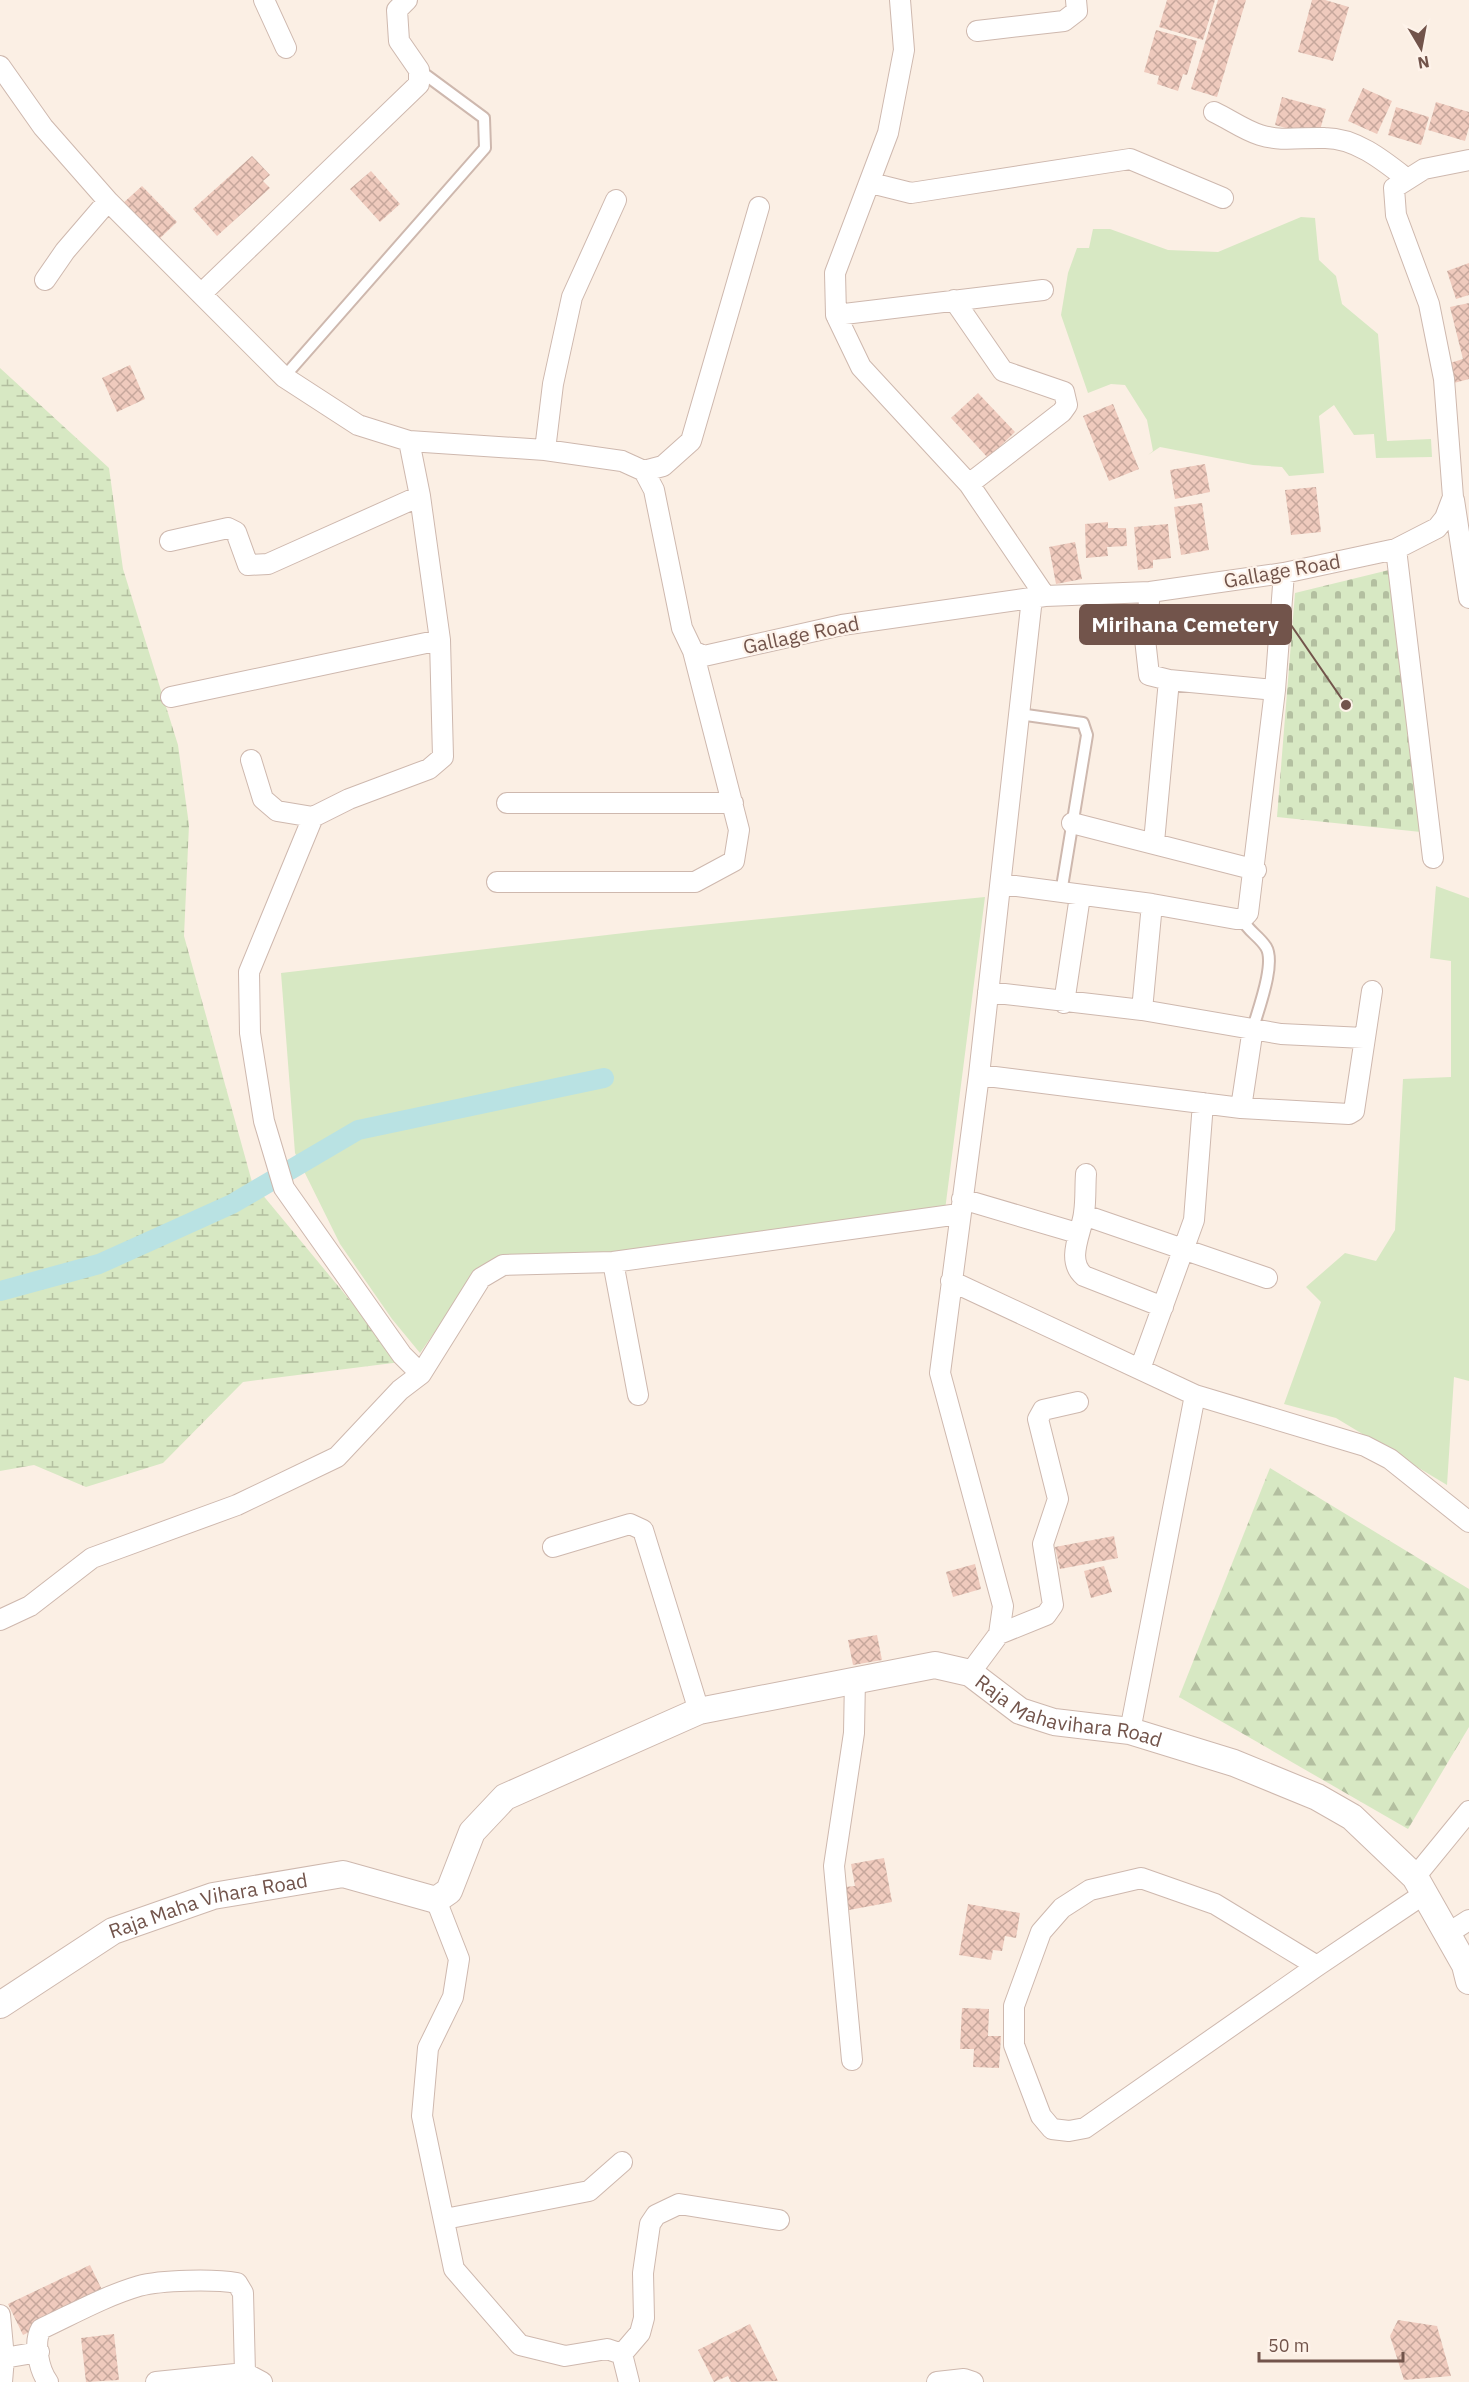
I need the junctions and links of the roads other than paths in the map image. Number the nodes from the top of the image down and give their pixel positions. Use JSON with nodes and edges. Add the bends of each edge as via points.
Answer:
{"nodes":[{"id":1,"x":264,"y":0,"type":"edge"},
{"id":2,"x":407,"y":0,"type":"edge"},
{"id":3,"x":900,"y":0,"type":"edge"},
{"id":4,"x":1076,"y":0,"type":"edge"},
{"id":5,"x":977,"y":31,"type":"dead end"},
{"id":6,"x":285,"y":48,"type":"dead end"},
{"id":7,"x":0,"y":66,"type":"edge"},
{"id":8,"x":419,"y":70,"type":"junction"},
{"id":9,"x":1214,"y":112,"type":"dead end"},
{"id":10,"x":1469,"y":160,"type":"edge"},
{"id":11,"x":1407,"y":179,"type":"junction"},
{"id":12,"x":871,"y":183,"type":"junction"},
{"id":13,"x":1223,"y":198,"type":"dead end"},
{"id":14,"x":616,"y":200,"type":"dead end"},
{"id":15,"x":108,"y":201,"type":"junction"},
{"id":16,"x":759,"y":207,"type":"dead end"},
{"id":17,"x":45,"y":280,"type":"dead end"},
{"id":18,"x":1043,"y":290,"type":"dead end"},
{"id":19,"x":201,"y":294,"type":"junction"},
{"id":20,"x":954,"y":300,"type":"junction"},
{"id":21,"x":836,"y":315,"type":"junction"},
{"id":22,"x":284,"y":377,"type":"junction"},
{"id":23,"x":409,"y":441,"type":"junction"},
{"id":24,"x":545,"y":450,"type":"junction"},
{"id":25,"x":644,"y":471,"type":"junction"},
{"id":26,"x":969,"y":484,"type":"junction"},
{"id":27,"x":420,"y":496,"type":"junction"},
{"id":28,"x":1453,"y":497,"type":"junction"},
{"id":29,"x":170,"y":541,"type":"dead end"},
{"id":30,"x":1396,"y":549,"type":"junction"},
{"id":31,"x":1284,"y":573,"type":"junction"},
{"id":32,"x":1150,"y":592,"type":"junction"},
{"id":33,"x":1038,"y":597,"type":"junction"},
{"id":34,"x":1469,"y":598,"type":"edge"},
{"id":35,"x":440,"y":640,"type":"junction"},
{"id":36,"x":693,"y":651,"type":"junction"},
{"id":37,"x":1169,"y":680,"type":"junction"},
{"id":38,"x":1275,"y":690,"type":"junction"},
{"id":39,"x":171,"y":697,"type":"dead end"},
{"id":40,"x":1019,"y":714,"type":"junction"},
{"id":41,"x":251,"y":760,"type":"dead end"},
{"id":42,"x":507,"y":803,"type":"dead end"},
{"id":43,"x":733,"y":804,"type":"junction"},
{"id":44,"x":313,"y":817,"type":"junction"},
{"id":45,"x":1072,"y":823,"type":"junction"},
{"id":46,"x":1154,"y":842,"type":"junction"},
{"id":47,"x":1433,"y":858,"type":"dead end"},
{"id":48,"x":1256,"y":870,"type":"junction"},
{"id":49,"x":497,"y":882,"type":"dead end"},
{"id":50,"x":1001,"y":884,"type":"junction"},
{"id":51,"x":1070,"y":894,"type":"junction"},
{"id":52,"x":1152,"y":904,"type":"junction"},
{"id":53,"x":1242,"y":919,"type":"junction"},
{"id":54,"x":1372,"y":991,"type":"dead end"},
{"id":55,"x":988,"y":992,"type":"junction"},
{"id":56,"x":1064,"y":1003,"type":"junction"},
{"id":57,"x":1142,"y":1010,"type":"junction"},
{"id":58,"x":1253,"y":1029,"type":"junction"},
{"id":59,"x":1364,"y":1038,"type":"junction"},
{"id":60,"x":979,"y":1075,"type":"junction"},
{"id":61,"x":1203,"y":1103,"type":"junction"},
{"id":62,"x":1241,"y":1108,"type":"junction"},
{"id":63,"x":1086,"y":1174,"type":"dead end"},
{"id":64,"x":961,"y":1206,"type":"junction"},
{"id":65,"x":1081,"y":1224,"type":"junction"},
{"id":66,"x":1185,"y":1250,"type":"junction"},
{"id":67,"x":613,"y":1262,"type":"junction"},
{"id":68,"x":1267,"y":1278,"type":"dead end"},
{"id":69,"x":951,"y":1281,"type":"junction"},
{"id":70,"x":1163,"y":1307,"type":"junction"},
{"id":71,"x":1140,"y":1369,"type":"junction"},
{"id":72,"x":421,"y":1374,"type":"junction"},
{"id":73,"x":638,"y":1395,"type":"dead end"},
{"id":74,"x":1195,"y":1395,"type":"junction"},
{"id":75,"x":1078,"y":1402,"type":"dead end"},
{"id":76,"x":1469,"y":1522,"type":"edge"},
{"id":77,"x":553,"y":1547,"type":"dead end"},
{"id":78,"x":0,"y":1620,"type":"edge"},
{"id":79,"x":999,"y":1634,"type":"junction"},
{"id":80,"x":970,"y":1673,"type":"junction"},
{"id":81,"x":855,"y":1678,"type":"junction"},
{"id":82,"x":699,"y":1711,"type":"junction"},
{"id":83,"x":1130,"y":1731,"type":"junction"},
{"id":84,"x":1469,"y":1811,"type":"edge"},
{"id":85,"x":1419,"y":1886,"type":"junction"},
{"id":86,"x":436,"y":1900,"type":"junction"},
{"id":87,"x":1469,"y":1920,"type":"edge"},
{"id":88,"x":1447,"y":1934,"type":"junction"},
{"id":89,"x":1317,"y":1966,"type":"junction"},
{"id":90,"x":1469,"y":1981,"type":"edge"},
{"id":91,"x":0,"y":2005,"type":"edge"},
{"id":92,"x":852,"y":2060,"type":"dead end"},
{"id":93,"x":622,"y":2162,"type":"dead end"},
{"id":94,"x":445,"y":2220,"type":"junction"},
{"id":95,"x":779,"y":2220,"type":"dead end"},
{"id":96,"x":0,"y":2315,"type":"edge"},
{"id":97,"x":39,"y":2352,"type":"junction"},
{"id":98,"x":622,"y":2354,"type":"junction"},
{"id":99,"x":4,"y":2358,"type":"junction"},
{"id":100,"x":253,"y":2377,"type":"edge"},
{"id":101,"x":2,"y":2382,"type":"edge"},
{"id":102,"x":48,"y":2382,"type":"edge"},
{"id":103,"x":156,"y":2382,"type":"edge"},
{"id":104,"x":628,"y":2382,"type":"edge"},
{"id":105,"x":937,"y":2382,"type":"edge"},
{"id":106,"x":973,"y":2382,"type":"edge"}],
"edges":[{"from":1,"to":6,"type":"street"},
{"from":2,"to":8,"type":"street","via":[[397,10],[399,41]]},
{"from":3,"to":12,"type":"street","via":[[904,50],[888,133]]},
{"from":4,"to":5,"type":"street","via":[[1077,11],[1064,21]]},
{"from":7,"to":15,"type":"street","via":[[43,127]]},
{"from":8,"to":19,"type":"street","via":[[419,84],[407,99]]},
{"from":8,"to":22,"type":"lane","via":[[484,118],[485,147]]},
{"from":9,"to":11,"type":"street","via":[[1259,135],[1284,140],[1327,138],[1359,147]]},
{"from":10,"to":11,"type":"street","via":[[1424,169]]},
{"from":11,"to":28,"type":"street","name":"Gallage Road","via":[[1394,188],[1396,215],[1429,304],[1444,379]]},
{"from":12,"to":13,"type":"street","via":[[911,193],[1130,159]]},
{"from":12,"to":21,"type":"street","via":[[835,273]]},
{"from":14,"to":24,"type":"street","via":[[572,297],[553,384]]},
{"from":15,"to":17,"type":"street"},
{"from":15,"to":19,"type":"street"},
{"from":16,"to":25,"type":"street","via":[[691,441],[663,466]]},
{"from":18,"to":20,"type":"street"},
{"from":19,"to":22,"type":"street"},
{"from":20,"to":21,"type":"street"},
{"from":20,"to":26,"type":"street","via":[[1003,371],[1064,392],[1067,405]]},
{"from":21,"to":26,"type":"street","via":[[861,367]]},
{"from":22,"to":23,"type":"street","via":[[358,425]]},
{"from":23,"to":24,"type":"street"},
{"from":23,"to":27,"type":"street"},
{"from":24,"to":25,"type":"street","via":[[622,461]]},
{"from":25,"to":36,"type":"street","via":[[654,490],[682,628]]},
{"from":26,"to":33,"type":"street"},
{"from":27,"to":29,"type":"street","via":[[268,564],[248,565],[236,532],[228,528]]},
{"from":27,"to":35,"type":"street"},
{"from":28,"to":30,"type":"street","name":"Gallage Road","via":[[1437,528]]},
{"from":28,"to":34,"type":"street"},
{"from":30,"to":31,"type":"street","name":"Gallage Road"},
{"from":30,"to":47,"type":"street"},
{"from":31,"to":32,"type":"street","name":"Gallage Road"},
{"from":31,"to":38,"type":"street"},
{"from":32,"to":33,"type":"street","name":"Gallage Road"},
{"from":32,"to":37,"type":"street","via":[[1145,639],[1149,675]]},
{"from":33,"to":36,"type":"street","name":"Gallage Road","via":[[842,625],[704,656]]},
{"from":33,"to":40,"type":"street"},
{"from":35,"to":39,"type":"street"},
{"from":35,"to":44,"type":"street","via":[[443,757],[429,769]]},
{"from":36,"to":43,"type":"street"},
{"from":37,"to":38,"type":"street"},
{"from":37,"to":46,"type":"street"},
{"from":38,"to":48,"type":"street"},
{"from":40,"to":45,"type":"lane","via":[[1083,723],[1087,735]]},
{"from":40,"to":50,"type":"street"},
{"from":41,"to":44,"type":"street","via":[[263,799],[277,811]]},
{"from":42,"to":43,"type":"street"},
{"from":43,"to":49,"type":"street","via":[[739,830],[734,861],[695,882]]},
{"from":44,"to":72,"type":"street","via":[[249,972],[250,1033],[264,1121],[284,1188],[402,1355]]},
{"from":45,"to":46,"type":"street"},
{"from":45,"to":51,"type":"lane"},
{"from":46,"to":48,"type":"street"},
{"from":48,"to":53,"type":"street","via":[[1248,913]]},
{"from":50,"to":51,"type":"street"},
{"from":50,"to":55,"type":"street"},
{"from":51,"to":52,"type":"street"},
{"from":51,"to":56,"type":"street"},
{"from":52,"to":53,"type":"street"},
{"from":52,"to":57,"type":"street"},
{"from":53,"to":58,"type":"lane","via":[[1266,948],[1270,962]]},
{"from":54,"to":59,"type":"street"},
{"from":55,"to":56,"type":"street"},
{"from":55,"to":60,"type":"street"},
{"from":56,"to":57,"type":"street"},
{"from":57,"to":58,"type":"street"},
{"from":58,"to":59,"type":"street"},
{"from":58,"to":62,"type":"street"},
{"from":59,"to":62,"type":"street","via":[[1354,1111],[1349,1114]]},
{"from":60,"to":61,"type":"street"},
{"from":60,"to":64,"type":"street"},
{"from":61,"to":62,"type":"street"},
{"from":61,"to":66,"type":"street","via":[[1194,1220]]},
{"from":63,"to":65,"type":"street"},
{"from":64,"to":65,"type":"street"},
{"from":64,"to":67,"type":"street"},
{"from":64,"to":69,"type":"street"},
{"from":65,"to":66,"type":"street"},
{"from":65,"to":70,"type":"street","via":[[1078,1271]]},
{"from":66,"to":68,"type":"street"},
{"from":66,"to":70,"type":"street"},
{"from":67,"to":72,"type":"street","via":[[503,1265],[481,1278]]},
{"from":67,"to":73,"type":"street"},
{"from":69,"to":71,"type":"street"},
{"from":69,"to":79,"type":"street","via":[[940,1372],[1003,1606]]},
{"from":70,"to":71,"type":"street"},
{"from":71,"to":74,"type":"street"},
{"from":72,"to":78,"type":"street","via":[[400,1390],[337,1457],[237,1505],[92,1558],[30,1606]]},
{"from":74,"to":76,"type":"street","via":[[1365,1446],[1390,1459]]},
{"from":74,"to":83,"type":"street"},
{"from":75,"to":79,"type":"street","via":[[1043,1410],[1038,1419],[1058,1499],[1043,1544],[1053,1605],[1046,1615]]},
{"from":77,"to":82,"type":"street","via":[[630,1524],[643,1530]]},
{"from":79,"to":80,"type":"street"},
{"from":80,"to":81,"type":"street","name":"Raja Mahavihara Road","via":[[935,1665]]},
{"from":80,"to":83,"type":"street","name":"Raja Mahavihara Road","via":[[1020,1711],[1054,1722]]},
{"from":81,"to":82,"type":"street","name":"Raja Mahavihara Road"},
{"from":81,"to":92,"type":"street","via":[[854,1733],[834,1866]]},
{"from":82,"to":86,"type":"street","name":"Raja Mahavihara Road","via":[[505,1797],[472,1832],[449,1891]]},
{"from":83,"to":85,"type":"street","name":"Raja Mahavihara Road","via":[[1234,1763],[1317,1797],[1352,1817]]},
{"from":84,"to":85,"type":"street"},
{"from":85,"to":88,"type":"street","name":"Raja Mahavihara Road"},
{"from":85,"to":89,"type":"street"},
{"from":86,"to":91,"type":"street","name":"Raja Maha Vihara Road","via":[[343,1874],[213,1896],[113,1931]]},
{"from":86,"to":94,"type":"street","via":[[459,1959],[453,1997],[428,2048],[422,2116]]},
{"from":87,"to":88,"type":"street"},
{"from":88,"to":90,"type":"street","name":"Raja Mahavihara Road","via":[[1465,1965]]},
{"from":89,"to":89,"type":"street","via":[[1085,2128],[1069,2132],[1052,2129],[1041,2116],[1014,2045],[1014,2006],[1041,1932],[1062,1908],[1090,1890],[1141,1878],[1215,1904]]},
{"from":93,"to":94,"type":"street","via":[[589,2191]]},
{"from":94,"to":98,"type":"street","via":[[454,2269],[520,2344],[565,2356],[607,2349]]},
{"from":95,"to":98,"type":"street","via":[[679,2204],[656,2215],[650,2224],[643,2273],[644,2319],[640,2333]]},
{"from":96,"to":99,"type":"street"},
{"from":97,"to":99,"type":"street"},
{"from":97,"to":100,"type":"street","via":[[41,2329],[99,2301],[141,2285],[220,2280],[241,2286]]},
{"from":97,"to":102,"type":"street"},
{"from":98,"to":104,"type":"street"},
{"from":99,"to":101,"type":"street"},
{"from":100,"to":103,"type":"street"},
{"from":105,"to":106,"type":"street"}]}
